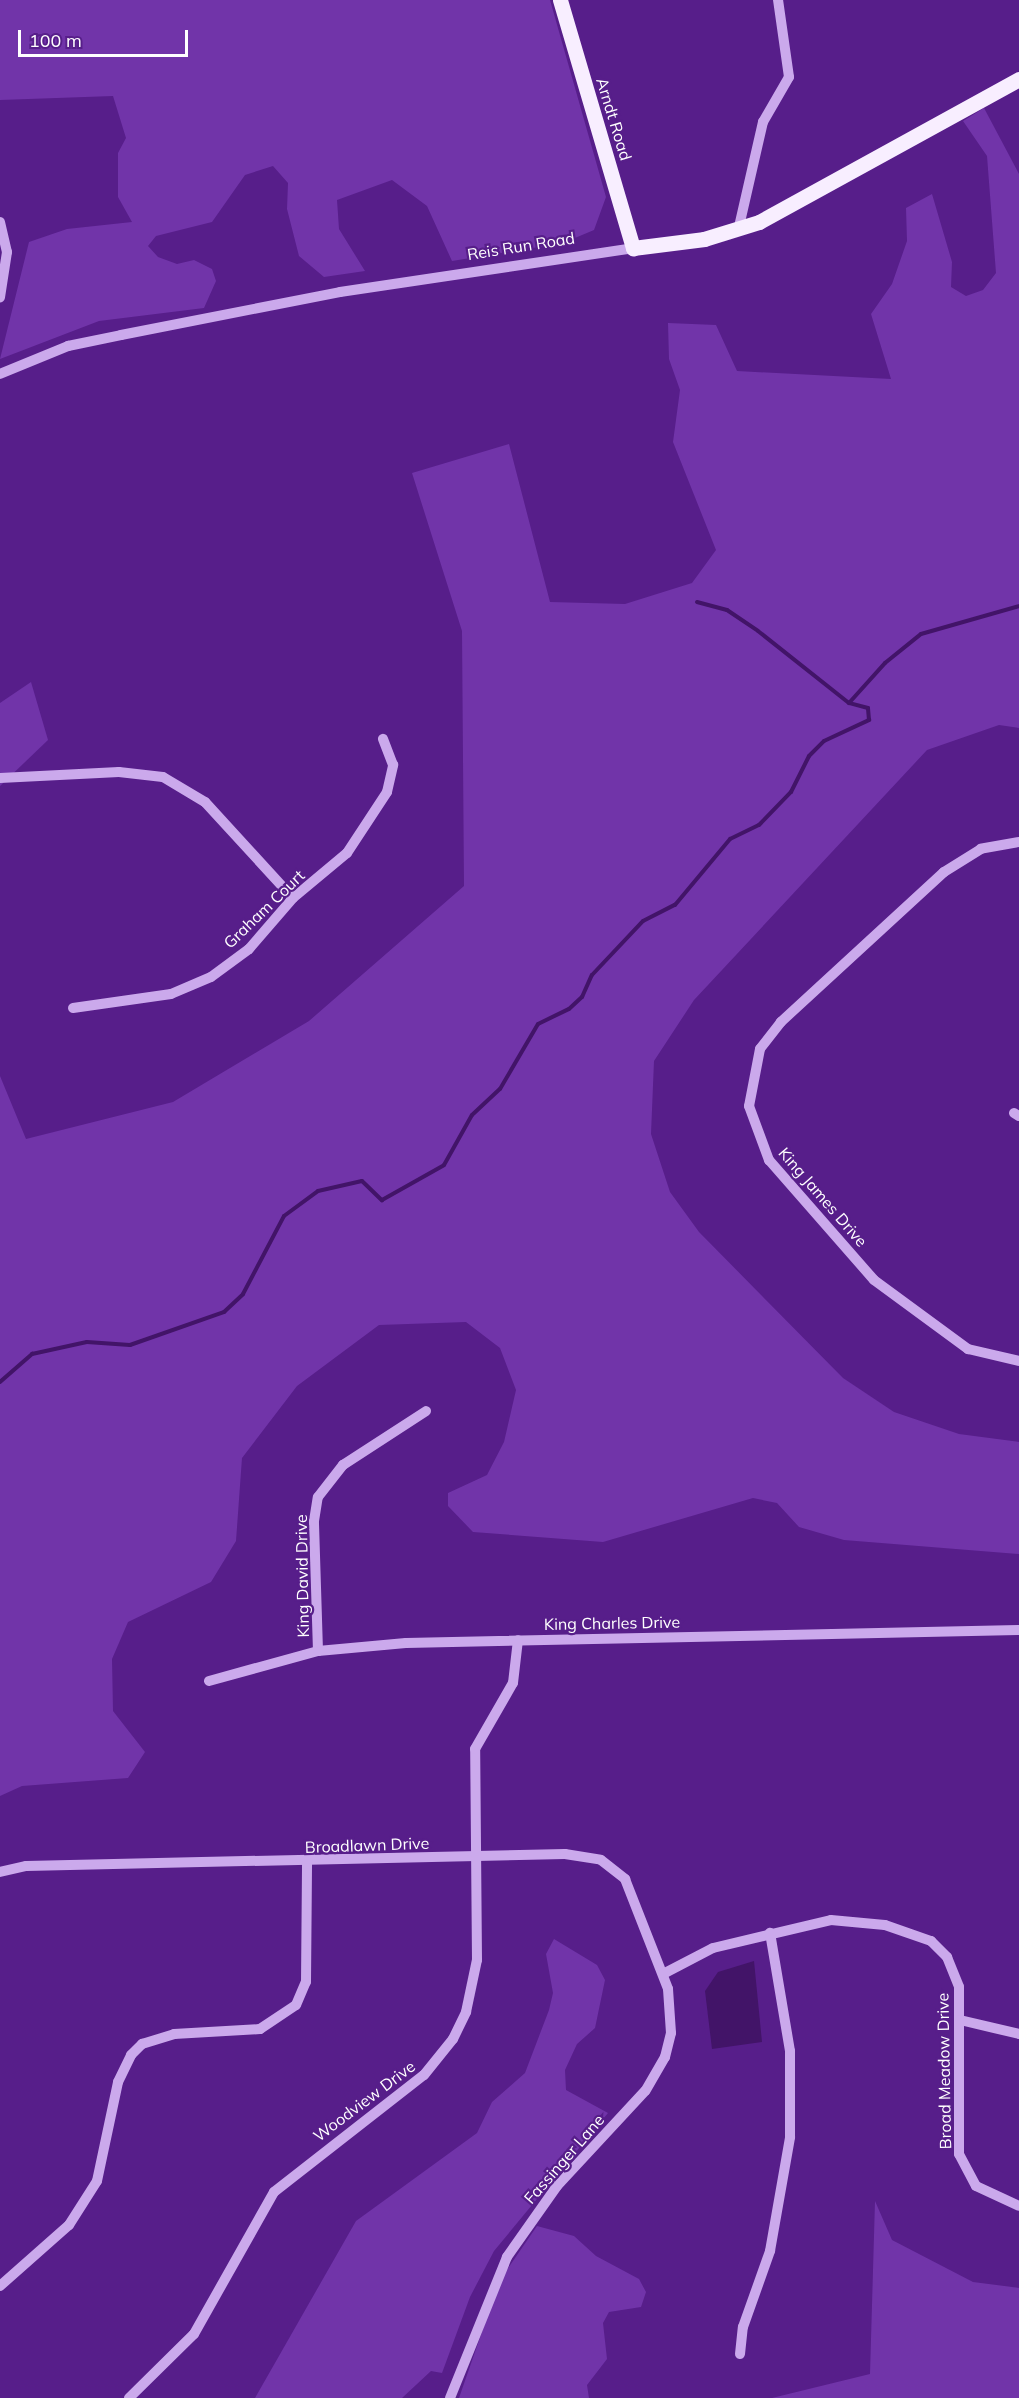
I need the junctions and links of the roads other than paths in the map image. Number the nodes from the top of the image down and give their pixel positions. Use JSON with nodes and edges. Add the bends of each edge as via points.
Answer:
{"nodes":[{"id":1,"x":560,"y":0,"type":"edge"},
{"id":2,"x":778,"y":0,"type":"edge"},
{"id":3,"x":1019,"y":79,"type":"edge"},
{"id":4,"x":0,"y":222,"type":"edge"},
{"id":5,"x":738,"y":231,"type":"junction"},
{"id":6,"x":633,"y":248,"type":"junction"},
{"id":7,"x":0,"y":297,"type":"edge"},
{"id":8,"x":0,"y":374,"type":"edge"},
{"id":9,"x":382,"y":738,"type":"dead end"},
{"id":10,"x":0,"y":778,"type":"edge"},
{"id":11,"x":1019,"y":842,"type":"edge"},
{"id":12,"x":293,"y":898,"type":"junction"},
{"id":13,"x":73,"y":1008,"type":"dead end"},
{"id":14,"x":1019,"y":1361,"type":"edge"},
{"id":15,"x":426,"y":1411,"type":"dead end"},
{"id":16,"x":1019,"y":1630,"type":"edge"},
{"id":17,"x":518,"y":1640,"type":"junction"},
{"id":18,"x":318,"y":1652,"type":"junction"},
{"id":19,"x":209,"y":1681,"type":"dead end"},
{"id":20,"x":475,"y":1857,"type":"junction"},
{"id":21,"x":308,"y":1862,"type":"junction"},
{"id":22,"x":0,"y":1872,"type":"edge"},
{"id":23,"x":770,"y":1933,"type":"junction"},
{"id":24,"x":663,"y":1974,"type":"junction"},
{"id":25,"x":960,"y":2020,"type":"junction"},
{"id":26,"x":1019,"y":2034,"type":"edge"},
{"id":27,"x":1019,"y":2206,"type":"edge"},
{"id":28,"x":0,"y":2286,"type":"edge"},
{"id":29,"x":740,"y":2354,"type":"dead end"},
{"id":30,"x":129,"y":2398,"type":"edge"},
{"id":31,"x":450,"y":2398,"type":"edge"}],
"edges":[{"from":1,"to":6,"type":"main road","name":"Arndt Road"},
{"from":2,"to":5,"type":"street","via":[[789,77],[760,130]]},
{"from":3,"to":5,"type":"main road","name":"Reis Run Road","via":[[849,177]]},
{"from":4,"to":7,"type":"street","via":[[6,252]]},
{"from":5,"to":6,"type":"main road","name":"Reis Run Road"},
{"from":6,"to":8,"type":"street","name":"Reis Run Road","via":[[340,292],[121,335],[68,346]]},
{"from":9,"to":12,"type":"street","name":"Graham Court","via":[[393,765],[387,792],[347,853]]},
{"from":10,"to":12,"type":"street","via":[[119,772],[163,777],[205,802]]},
{"from":11,"to":14,"type":"street","name":"King James Drive","via":[[981,849],[944,872],[781,1022],[760,1049],[749,1106],[769,1160],[874,1280],[968,1349]]},
{"from":12,"to":13,"type":"street","name":"Graham Court","via":[[249,949],[211,977],[171,994]]},
{"from":15,"to":18,"type":"street","name":"King David Drive","via":[[343,1465],[318,1497],[314,1521]]},
{"from":16,"to":17,"type":"street","name":"King Charles Drive"},
{"from":17,"to":18,"type":"street","name":"King Charles Drive"},
{"from":17,"to":20,"type":"street","name":"Woodview Drive","via":[[513,1683],[474,1749]]},
{"from":18,"to":19,"type":"street","name":"King Charles Drive"},
{"from":20,"to":21,"type":"street","name":"Broadlawn Drive"},
{"from":20,"to":24,"type":"street","name":"Broadlawn Drive","via":[[580,1855],[610,1865],[631,1889]]},
{"from":20,"to":30,"type":"street","name":"Woodview Drive","via":[[477,1960],[466,2012],[453,2039],[424,2075],[274,2192],[194,2334]]},
{"from":21,"to":22,"type":"street","name":"Broadlawn Drive","via":[[26,1866]]},
{"from":21,"to":28,"type":"street","via":[[306,1982],[296,2006],[260,2029],[174,2034],[142,2044],[131,2055],[118,2082],[97,2181],[69,2225]]},
{"from":23,"to":24,"type":"street","name":"Broad Meadow Drive","via":[[713,1948]]},
{"from":23,"to":25,"type":"street","name":"Broad Meadow Drive","via":[[847,1920],[919,1935],[953,1966]]},
{"from":23,"to":29,"type":"street","via":[[790,2051],[790,2137],[770,2251],[743,2327]]},
{"from":24,"to":31,"type":"street","name":"Fassinger Lane","via":[[672,2022],[665,2057],[645,2091],[557,2186],[507,2257]]},
{"from":25,"to":26,"type":"street"},
{"from":25,"to":27,"type":"street","name":"Broad Meadow Drive","via":[[959,2154],[976,2186]]}]}
